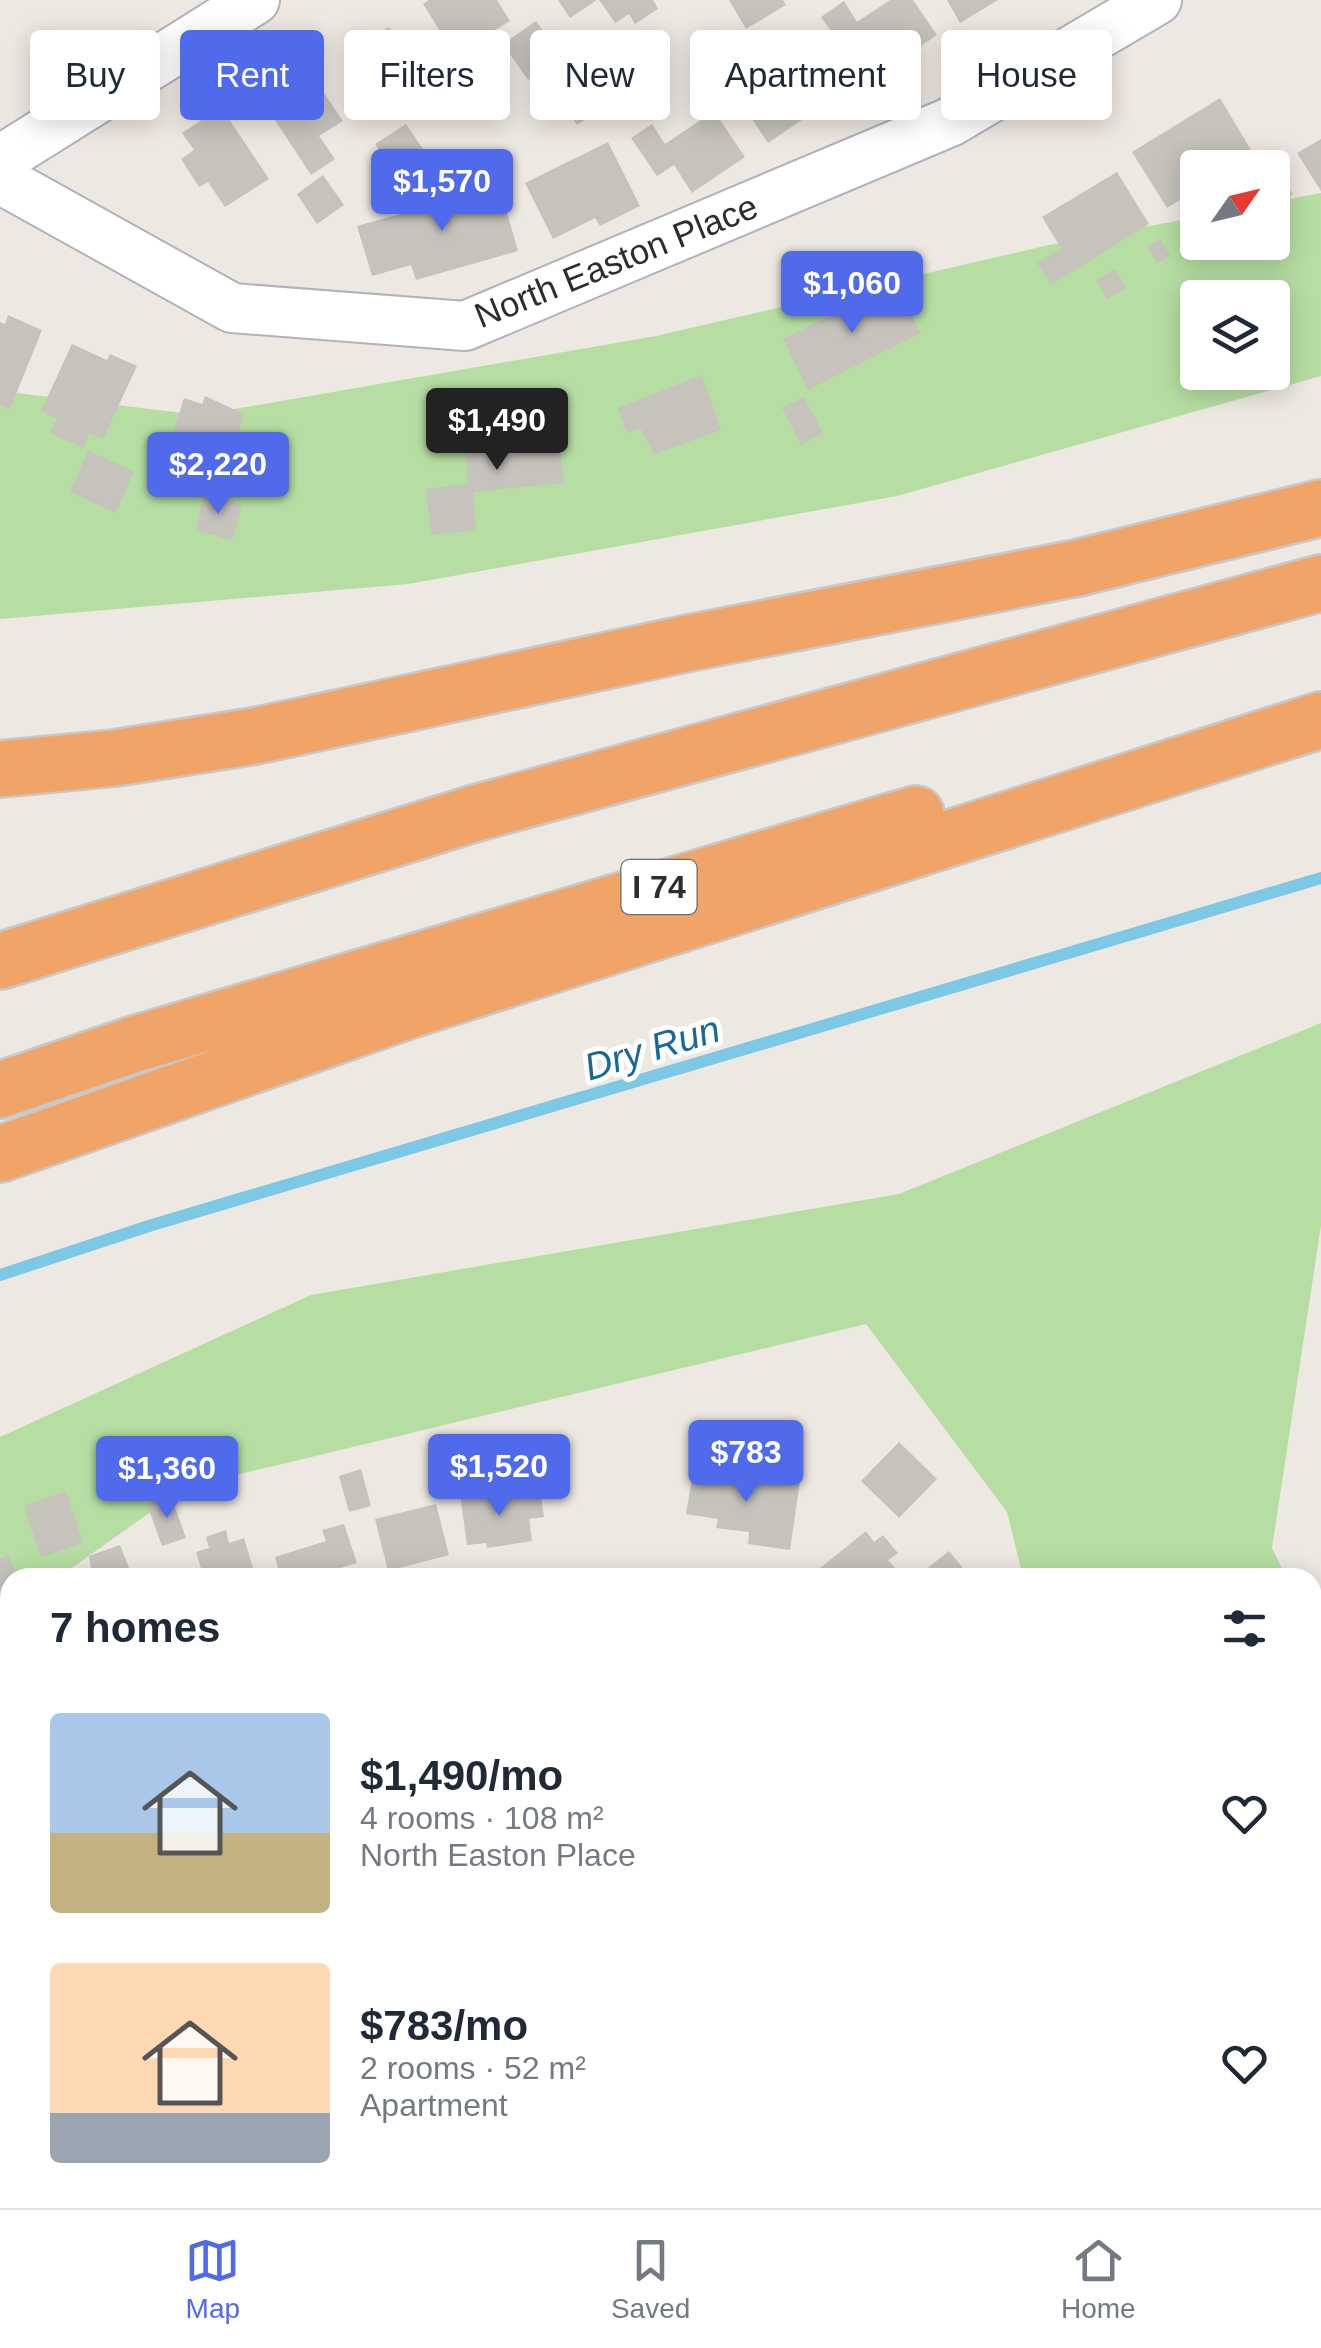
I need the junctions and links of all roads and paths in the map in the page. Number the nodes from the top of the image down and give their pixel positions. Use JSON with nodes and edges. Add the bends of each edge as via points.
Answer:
{"nodes":[{"id":1,"x":255,"y":0,"type":"edge"},
{"id":2,"x":1158,"y":0,"type":"edge"},
{"id":3,"x":0,"y":160,"type":"edge"},
{"id":4,"x":0,"y":179,"type":"edge"},
{"id":5,"x":1321,"y":508,"type":"edge"},
{"id":6,"x":1321,"y":583,"type":"edge"},
{"id":7,"x":1321,"y":696,"type":"edge"},
{"id":8,"x":1321,"y":720,"type":"edge"},
{"id":9,"x":0,"y":769,"type":"edge"},
{"id":10,"x":0,"y":961,"type":"edge"},
{"id":11,"x":0,"y":1090,"type":"edge"},
{"id":12,"x":0,"y":1154,"type":"edge"}],
"edges":[{"from":1,"to":3,"type":"street"},
{"from":2,"to":4,"type":"street","name":"North Easton Place","via":[[950,122],[465,326],[232,308]]},
{"from":5,"to":9,"type":"highway","via":[[1077,568],[254,736]]},
{"from":6,"to":10,"type":"highway","via":[[476,813]]},
{"from":7,"to":11,"type":"highway","number":"I 74","via":[[642,892]]},
{"from":8,"to":12,"type":"highway","via":[[404,1012]]}]}
